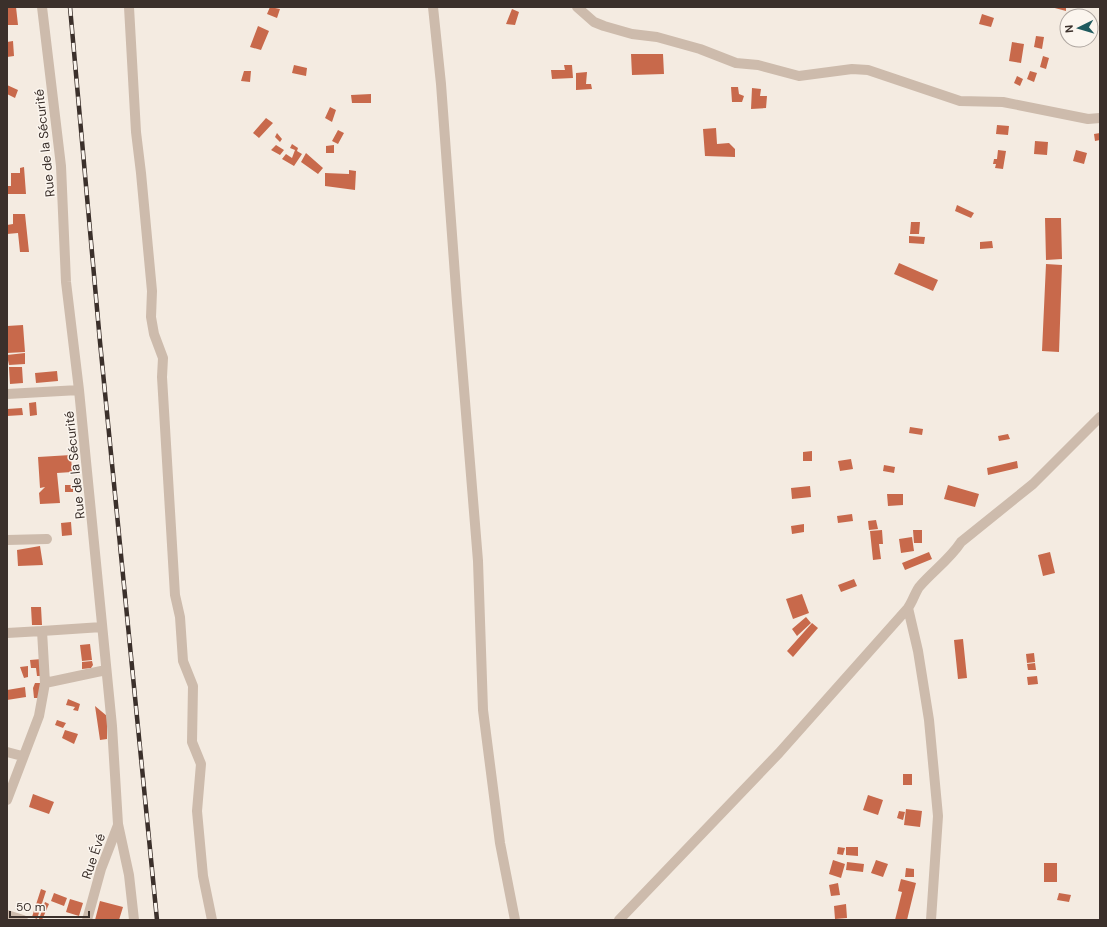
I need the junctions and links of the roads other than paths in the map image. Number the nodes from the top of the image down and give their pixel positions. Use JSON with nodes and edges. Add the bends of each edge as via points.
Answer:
{"nodes":[{"id":1,"x":42,"y":7,"type":"edge"},
{"id":2,"x":129,"y":7,"type":"edge"},
{"id":3,"x":433,"y":7,"type":"edge"},
{"id":4,"x":576,"y":7,"type":"edge"},
{"id":5,"x":1100,"y":118,"type":"edge"},
{"id":6,"x":79,"y":390,"type":"junction"},
{"id":7,"x":7,"y":394,"type":"edge"},
{"id":8,"x":1100,"y":417,"type":"edge"},
{"id":9,"x":47,"y":539,"type":"dead end"},
{"id":10,"x":7,"y":540,"type":"edge"},
{"id":11,"x":908,"y":608,"type":"junction"},
{"id":12,"x":102,"y":627,"type":"junction"},
{"id":13,"x":42,"y":631,"type":"junction"},
{"id":14,"x":7,"y":633,"type":"edge"},
{"id":15,"x":106,"y":670,"type":"junction"},
{"id":16,"x":45,"y":683,"type":"junction"},
{"id":17,"x":7,"y":752,"type":"edge"},
{"id":18,"x":22,"y":756,"type":"junction"},
{"id":19,"x":7,"y":800,"type":"edge"},
{"id":20,"x":118,"y":824,"type":"junction"},
{"id":21,"x":7,"y":915,"type":"edge"},
{"id":22,"x":23,"y":920,"type":"edge"},
{"id":23,"x":87,"y":920,"type":"edge"},
{"id":24,"x":134,"y":920,"type":"edge"},
{"id":25,"x":212,"y":920,"type":"edge"},
{"id":26,"x":515,"y":920,"type":"edge"},
{"id":27,"x":619,"y":920,"type":"edge"},
{"id":28,"x":930,"y":920,"type":"edge"}],
"edges":[{"from":1,"to":6,"type":"street","name":"Rue de la Sécurité","via":[[61,166],[66,282]]},
{"from":2,"to":25,"type":"street","via":[[136,132],[151,283],[151,317],[163,358],[175,595],[180,617],[183,661],[193,686],[192,742],[201,764],[197,811],[203,876]]},
{"from":3,"to":26,"type":"street","via":[[478,561],[483,710],[500,843]]},
{"from":4,"to":5,"type":"street","via":[[594,22],[604,26],[700,49],[736,63],[758,65],[799,76],[852,69],[868,70],[960,101],[1003,102]]},
{"from":6,"to":7,"type":"street"},
{"from":6,"to":12,"type":"street","name":"Rue de la Sécurité"},
{"from":8,"to":11,"type":"street","via":[[1033,484],[961,542],[953,555],[918,588],[915,599]]},
{"from":9,"to":10,"type":"street"},
{"from":11,"to":27,"type":"street","via":[[779,752]]},
{"from":11,"to":28,"type":"street","via":[[930,720],[938,816]]},
{"from":12,"to":13,"type":"street"},
{"from":12,"to":15,"type":"street","name":"Rue de la Sécurité"},
{"from":13,"to":14,"type":"street"},
{"from":13,"to":16,"type":"street"},
{"from":15,"to":16,"type":"street"},
{"from":15,"to":20,"type":"street","name":"Rue de la Sécurité"},
{"from":16,"to":18,"type":"street","via":[[39,716]]},
{"from":17,"to":18,"type":"street"},
{"from":18,"to":19,"type":"street"},
{"from":20,"to":23,"type":"street","name":"Rue Évé","via":[[101,869]]},
{"from":20,"to":24,"type":"street","name":"Rue de la Sécurité","via":[[129,875]]},
{"from":21,"to":22,"type":"street"}]}
